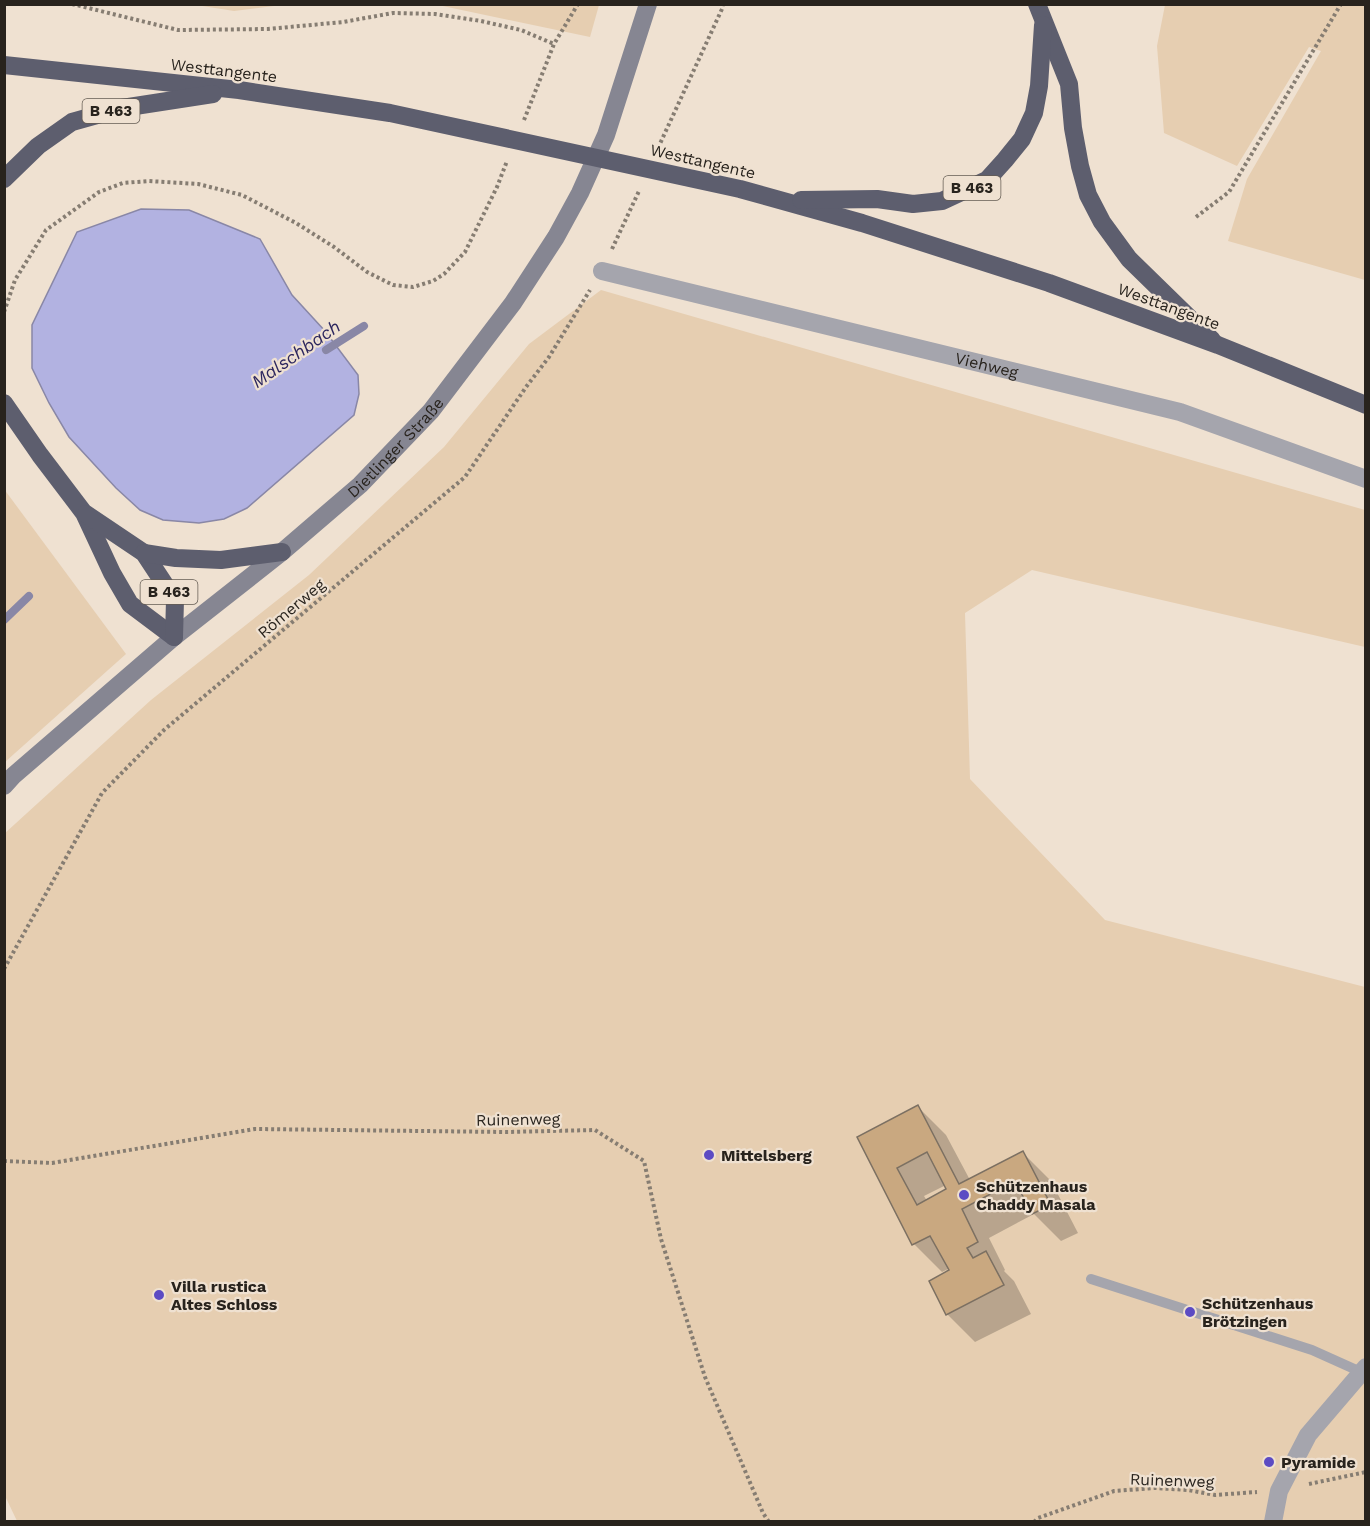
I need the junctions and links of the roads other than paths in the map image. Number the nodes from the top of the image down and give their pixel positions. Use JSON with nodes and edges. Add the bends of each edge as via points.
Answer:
{"nodes":[{"id":1,"x":648,"y":4,"type":"edge"},
{"id":2,"x":1040,"y":12,"type":"edge"},
{"id":3,"x":4,"y":65,"type":"edge"},
{"id":4,"x":239,"y":90,"type":"junction"},
{"id":5,"x":4,"y":179,"type":"edge"},
{"id":6,"x":782,"y":200,"type":"junction"},
{"id":7,"x":602,"y":271,"type":"road end"},
{"id":8,"x":1218,"y":345,"type":"junction"},
{"id":9,"x":4,"y":403,"type":"edge"},
{"id":10,"x":1365,"y":405,"type":"edge"},
{"id":11,"x":1365,"y":479,"type":"edge"},
{"id":12,"x":84,"y":513,"type":"junction"},
{"id":13,"x":282,"y":552,"type":"junction"},
{"id":14,"x":144,"y":553,"type":"junction"},
{"id":15,"x":174,"y":637,"type":"junction"},
{"id":16,"x":4,"y":786,"type":"edge"},
{"id":17,"x":1091,"y":1279,"type":"dead end"},
{"id":18,"x":1363,"y":1369,"type":"edge"},
{"id":19,"x":1274,"y":1521,"type":"edge"}],
"edges":[{"from":1,"to":13,"type":"main road","name":"Dietlinger Straße","via":[[606,135],[556,237],[513,303],[431,411],[360,485]]},
{"from":2,"to":6,"type":"highway","number":"B 463","via":[[1039,86],[1034,113],[1022,138],[987,180],[942,201],[913,204],[877,199]]},
{"from":2,"to":8,"type":"highway","number":"B 463","via":[[1070,84],[1080,166],[1088,195],[1102,222],[1129,259]]},
{"from":3,"to":4,"type":"highway","name":"Westtangente","number":"B 463"},
{"from":4,"to":5,"type":"highway","number":"B 463","via":[[122,108],[72,122],[38,146]]},
{"from":4,"to":6,"type":"highway","name":"Westtangente","number":"B 463","via":[[390,113]]},
{"from":6,"to":8,"type":"highway","name":"Westtangente","number":"B 463","via":[[1049,283]]},
{"from":7,"to":11,"type":"street","name":"Viehweg","via":[[1180,412]]},
{"from":8,"to":10,"type":"highway","name":"Westtangente","number":"B 463"},
{"from":9,"to":12,"type":"highway","number":"B 463"},
{"from":12,"to":14,"type":"highway","number":"B 463"},
{"from":12,"to":15,"type":"highway","number":"B 463","via":[[130,604]]},
{"from":13,"to":14,"type":"highway","number":"B 463","via":[[221,560]]},
{"from":13,"to":15,"type":"main road","name":"Dietlinger Straße"},
{"from":14,"to":15,"type":"highway","number":"B 463","via":[[175,600]]},
{"from":15,"to":16,"type":"main road","name":"Dietlinger Straße"},
{"from":17,"to":18,"type":"lane"},
{"from":18,"to":19,"type":"street","via":[[1308,1435],[1279,1491]]}]}
